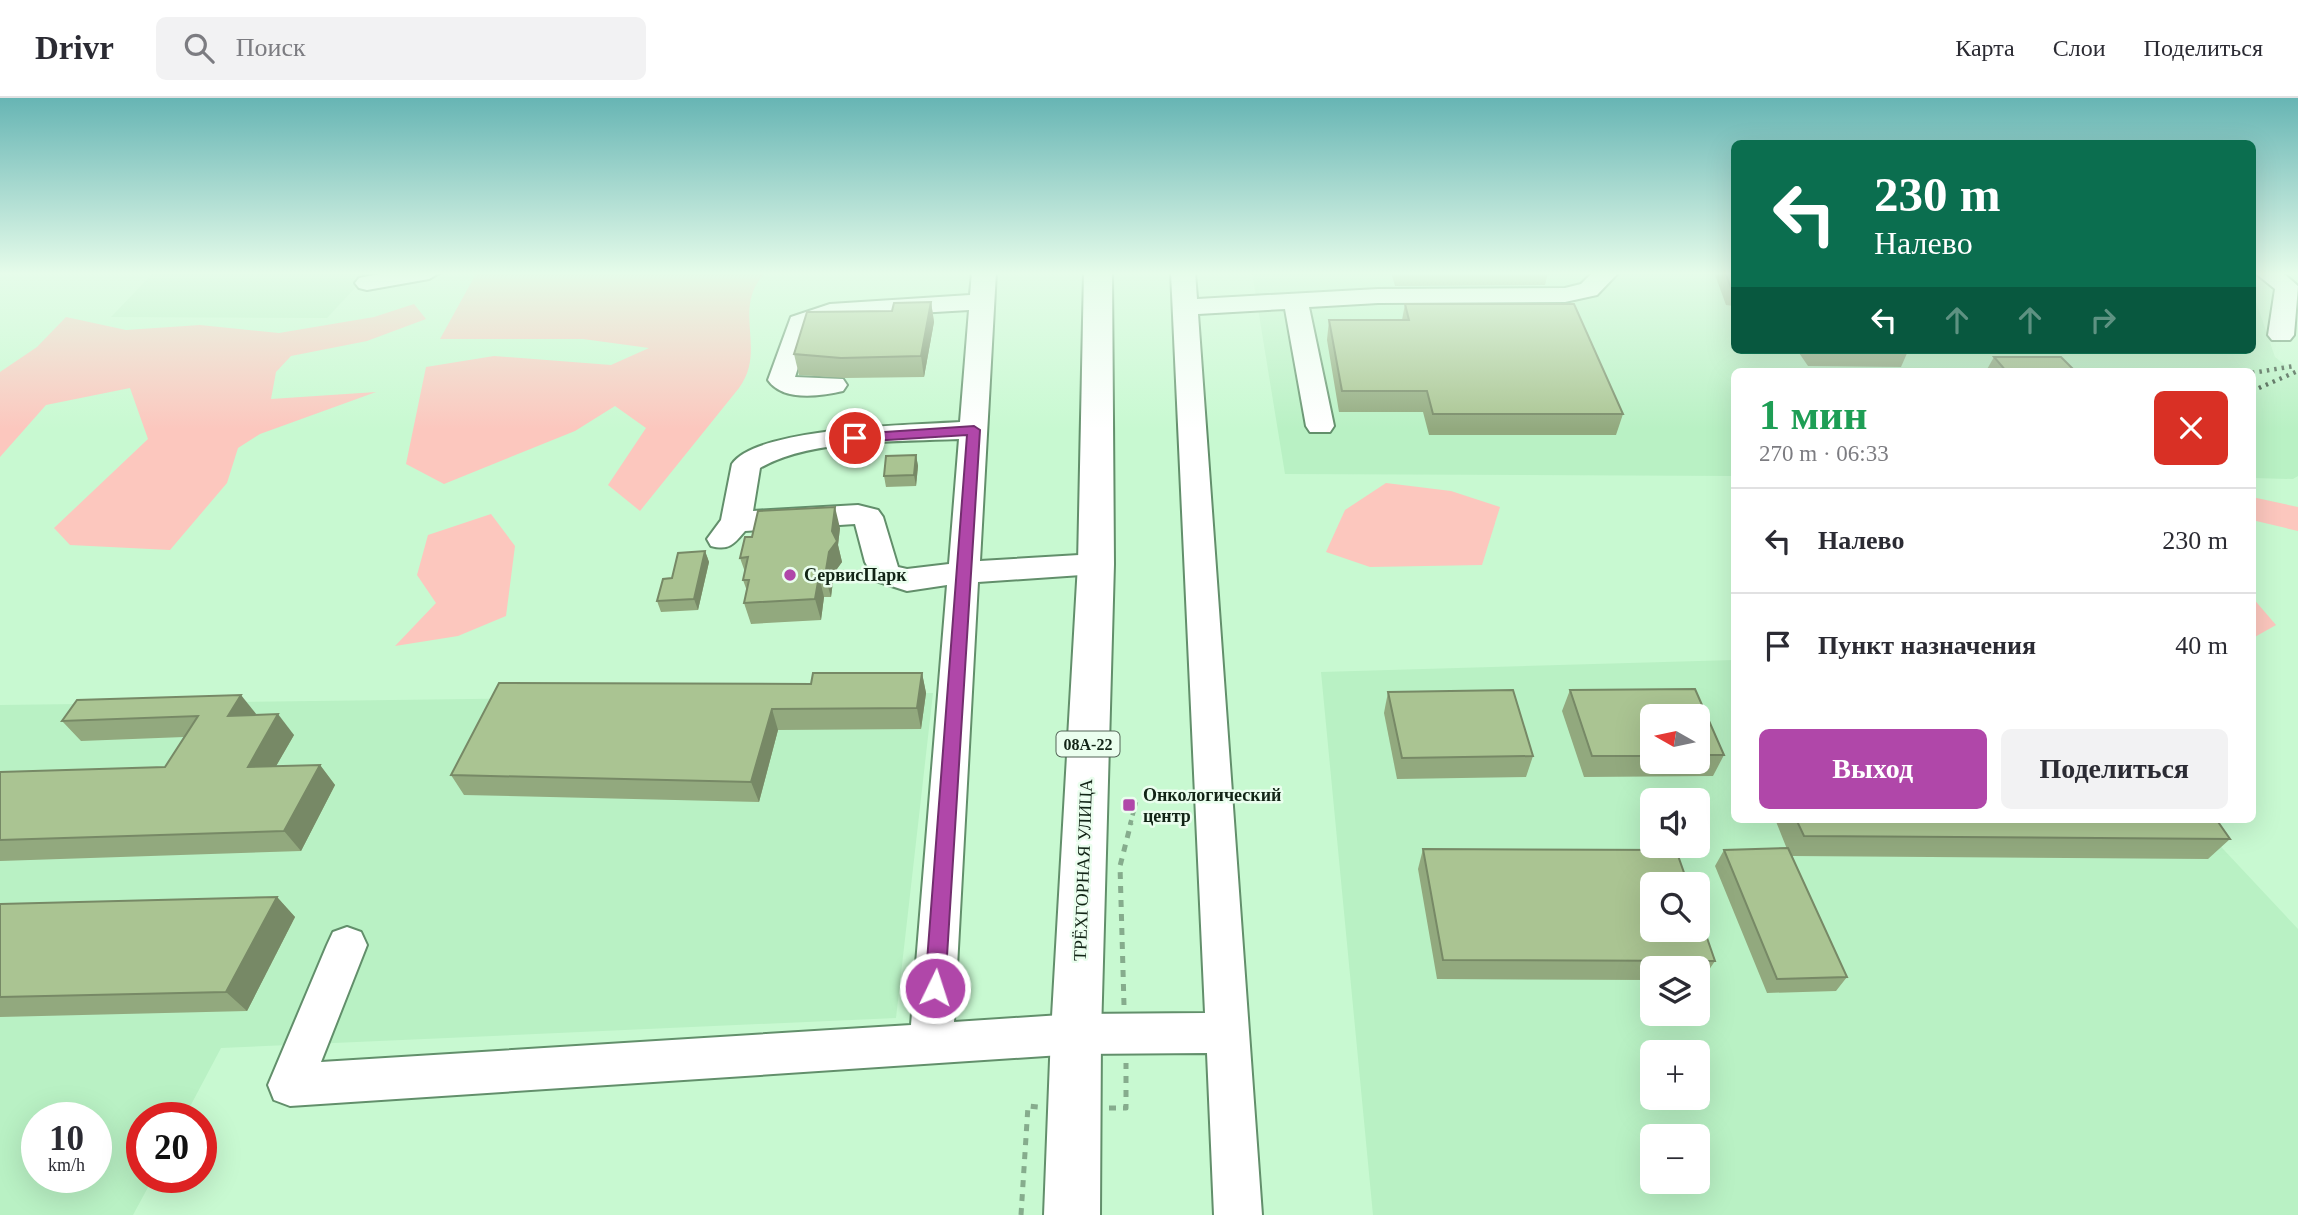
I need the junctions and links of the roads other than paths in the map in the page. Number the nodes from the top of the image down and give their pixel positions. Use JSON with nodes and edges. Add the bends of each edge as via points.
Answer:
{"nodes":[{"id":1,"x":799,"y":324,"type":"edge"},
{"id":2,"x":981,"y":324,"type":"edge"},
{"id":3,"x":1098,"y":324,"type":"edge"},
{"id":4,"x":1186,"y":324,"type":"edge"},
{"id":5,"x":1300,"y":324,"type":"edge"},
{"id":6,"x":2282,"y":324,"type":"edge"},
{"id":7,"x":2281,"y":335,"type":"dead end"},
{"id":8,"x":834,"y":385,"type":"dead end"},
{"id":9,"x":1320,"y":426,"type":"dead end"},
{"id":10,"x":974,"y":430,"type":"junction"},
{"id":11,"x":1096,"y":564,"type":"junction"},
{"id":12,"x":966,"y":572,"type":"junction"},
{"id":13,"x":347,"y":945,"type":"dead end"},
{"id":14,"x":1225,"y":1033,"type":"junction"},
{"id":15,"x":1076,"y":1034,"type":"junction"},
{"id":16,"x":931,"y":1044,"type":"junction"},
{"id":17,"x":1072,"y":1215,"type":"edge"},
{"id":18,"x":1238,"y":1215,"type":"edge"}],
"edges":[{"from":1,"to":8,"type":"lane","via":[[781,380],[792,387]]},
{"from":2,"to":10,"type":"lane"},
{"from":3,"to":11,"type":"highway","name":"ТРЁХГОРНАЯ УЛИЦА","number":"08А-22"},
{"from":4,"to":14,"type":"lane"},
{"from":5,"to":9,"type":"lane"},
{"from":6,"to":7,"type":"lane"},
{"from":10,"to":12,"type":"lane"},
{"from":10,"to":12,"type":"lane","via":[[871,436],[768,451],[746,464],[729,531],[858,514],[868,517],[887,574],[907,580]]},
{"from":11,"to":12,"type":"lane"},
{"from":11,"to":15,"type":"highway","name":"ТРЁХГОРНАЯ УЛИЦА","number":"08А-22"},
{"from":12,"to":16,"type":"lane"},
{"from":13,"to":16,"type":"lane","via":[[290,1085]]},
{"from":14,"to":15,"type":"lane"},
{"from":14,"to":18,"type":"lane"},
{"from":15,"to":16,"type":"lane"},
{"from":15,"to":17,"type":"highway","name":"ТРЁХГОРНАЯ УЛИЦА","number":"08А-22"}]}
